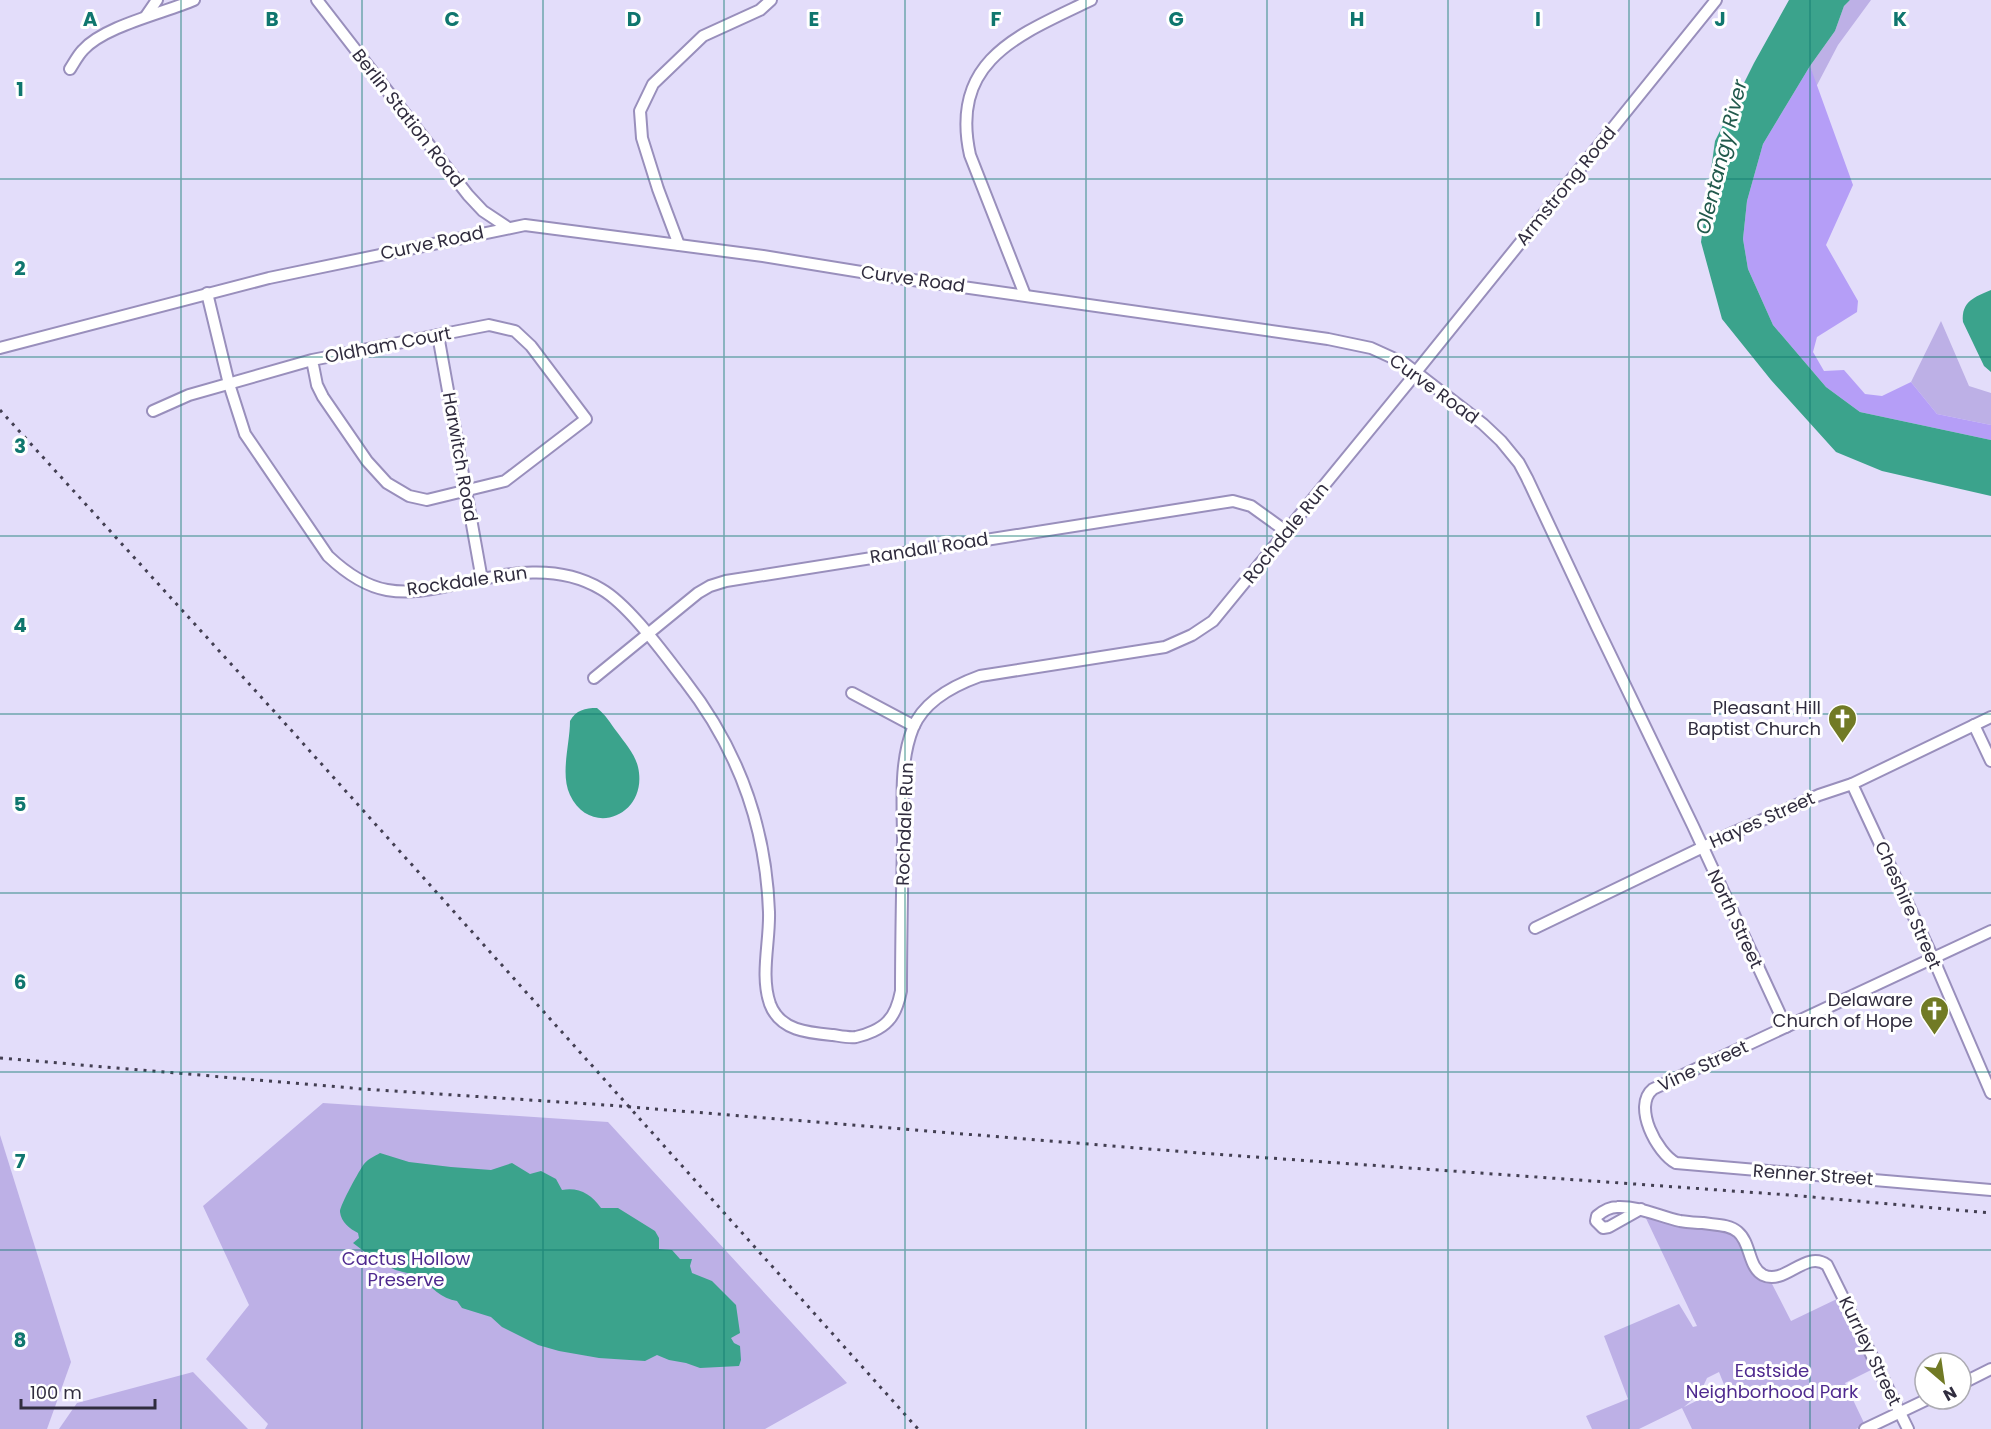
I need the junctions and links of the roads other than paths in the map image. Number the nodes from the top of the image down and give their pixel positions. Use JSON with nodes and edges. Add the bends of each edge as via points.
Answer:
{"nodes":[{"id":1,"x":157,"y":0,"type":"edge"},
{"id":2,"x":194,"y":0,"type":"edge"},
{"id":3,"x":317,"y":0,"type":"edge"},
{"id":4,"x":771,"y":0,"type":"edge"},
{"id":5,"x":1091,"y":0,"type":"edge"},
{"id":6,"x":1716,"y":0,"type":"edge"},
{"id":7,"x":146,"y":16,"type":"junction"},
{"id":8,"x":70,"y":69,"type":"dead end"},
{"id":9,"x":507,"y":227,"type":"junction"},
{"id":10,"x":679,"y":245,"type":"junction"},
{"id":11,"x":207,"y":293,"type":"junction"},
{"id":12,"x":1024,"y":295,"type":"junction"},
{"id":13,"x":438,"y":335,"type":"junction"},
{"id":14,"x":0,"y":348,"type":"edge"},
{"id":15,"x":312,"y":360,"type":"junction"},
{"id":16,"x":1417,"y":372,"type":"junction"},
{"id":17,"x":229,"y":384,"type":"junction"},
{"id":18,"x":153,"y":411,"type":"dead end"},
{"id":19,"x":466,"y":491,"type":"junction"},
{"id":20,"x":1287,"y":532,"type":"junction"},
{"id":21,"x":482,"y":580,"type":"junction"},
{"id":22,"x":647,"y":635,"type":"junction"},
{"id":23,"x":594,"y":678,"type":"dead end"},
{"id":24,"x":686,"y":682,"type":"joint"},
{"id":25,"x":852,"y":693,"type":"dead end"},
{"id":26,"x":1639,"y":714,"type":"joint"},
{"id":27,"x":1991,"y":717,"type":"edge"},
{"id":28,"x":1974,"y":725,"type":"junction"},
{"id":29,"x":914,"y":726,"type":"junction"},
{"id":30,"x":1991,"y":761,"type":"edge"},
{"id":31,"x":1852,"y":784,"type":"junction"},
{"id":32,"x":1702,"y":848,"type":"junction"},
{"id":33,"x":1535,"y":928,"type":"dead end"},
{"id":34,"x":1991,"y":931,"type":"edge"},
{"id":35,"x":1933,"y":958,"type":"junction"},
{"id":36,"x":1786,"y":1027,"type":"junction"},
{"id":37,"x":1991,"y":1093,"type":"edge"},
{"id":38,"x":1652,"y":1131,"type":"joint"},
{"id":39,"x":1991,"y":1190,"type":"edge"},
{"id":40,"x":1641,"y":1209,"type":"dead end"},
{"id":41,"x":1991,"y":1369,"type":"edge"},
{"id":42,"x":1973,"y":1378,"type":"edge"},
{"id":43,"x":1913,"y":1406,"type":"edge"},
{"id":44,"x":1900,"y":1413,"type":"junction"},
{"id":45,"x":1865,"y":1429,"type":"edge"},
{"id":46,"x":1908,"y":1429,"type":"edge"}],
"edges":[{"from":1,"to":7,"type":"street"},
{"from":2,"to":7,"type":"street"},
{"from":3,"to":9,"type":"street","name":"Berlin Station Road","via":[[468,195]]},
{"from":4,"to":10,"type":"street","via":[[760,10],[703,36],[653,84],[640,111],[642,138]]},
{"from":5,"to":12,"type":"street","via":[[1022,34],[997,52],[978,77],[968,108],[970,155]]},
{"from":6,"to":16,"type":"street","name":"Armstrong Road"},
{"from":7,"to":8,"type":"street","via":[[97,39],[83,49]]},
{"from":9,"to":10,"type":"street","name":"Curve Road","via":[[525,225]]},
{"from":9,"to":11,"type":"street","name":"Curve Road"},
{"from":10,"to":12,"type":"street","name":"Curve Road"},
{"from":11,"to":14,"type":"street","name":"Curve Road"},
{"from":11,"to":17,"type":"street","name":"Rockdale Run"},
{"from":12,"to":16,"type":"street","name":"Curve Road","via":[[1356,344],[1393,357]]},
{"from":13,"to":15,"type":"street","name":"Oldham Court"},
{"from":13,"to":19,"type":"street","name":"Harwitch Road"},
{"from":13,"to":19,"type":"street","name":"Oldham Court","via":[[489,326],[515,331],[531,346],[586,419],[505,481]]},
{"from":15,"to":17,"type":"street","name":"Oldham Court"},
{"from":15,"to":19,"type":"street","via":[[323,398],[387,483],[409,496],[427,500]]},
{"from":16,"to":20,"type":"street","name":"Rochdale Run"},
{"from":16,"to":26,"type":"street","name":"Curve Road","via":[[1502,441],[1519,464]]},
{"from":17,"to":18,"type":"street","name":"Oldham Court","via":[[189,395]]},
{"from":17,"to":21,"type":"street","name":"Rockdale Run","via":[[245,434],[328,556],[341,568],[367,584],[407,592]]},
{"from":19,"to":21,"type":"street","name":"Harwitch Road"},
{"from":20,"to":22,"type":"street","name":"Randall Road","via":[[1251,506],[1233,501],[775,572],[710,586]]},
{"from":20,"to":29,"type":"street","name":"Rochdale Run","via":[[1213,621],[1192,635],[1165,647],[980,676],[957,684],[937,698]]},
{"from":21,"to":22,"type":"street","name":"Rockdale Run","via":[[534,572],[567,575],[600,588],[624,606]]},
{"from":22,"to":23,"type":"street","name":"Randall Road"},
{"from":22,"to":24,"type":"street","name":"Rockdale Run"},
{"from":24,"to":29,"type":"street","name":"Rochdale Run","via":[[721,732],[750,798],[764,850],[768,903],[766,988],[771,1006],[784,1022],[799,1031],[854,1037],[870,1033],[888,1021],[897,1006],[901,991],[904,767]]},
{"from":25,"to":29,"type":"street"},
{"from":26,"to":32,"type":"street","name":"North Street"},
{"from":27,"to":28,"type":"street","name":"Hayes Street"},
{"from":28,"to":30,"type":"street"},
{"from":28,"to":31,"type":"street","name":"Hayes Street"},
{"from":31,"to":32,"type":"street","name":"Hayes Street"},
{"from":31,"to":35,"type":"street","name":"Cheshire Street"},
{"from":32,"to":33,"type":"street","name":"Hayes Street"},
{"from":32,"to":36,"type":"street","name":"North Street"},
{"from":34,"to":35,"type":"street","name":"Vine Street"},
{"from":35,"to":36,"type":"street","name":"Vine Street"},
{"from":35,"to":37,"type":"street","name":"Cheshire Street"},
{"from":36,"to":38,"type":"street","name":"Vine Street","via":[[1653,1089],[1644,1105]]},
{"from":38,"to":39,"type":"street","name":"Renner Street","via":[[1669,1159],[1681,1164]]},
{"from":40,"to":44,"type":"street","name":"Kurrley Street","via":[[1738,1231],[1760,1273],[1766,1276],[1775,1277],[1813,1260],[1822,1262],[1832,1273]]},
{"from":41,"to":42,"type":"street"},
{"from":43,"to":44,"type":"street"},
{"from":44,"to":45,"type":"street"},
{"from":44,"to":46,"type":"street","name":"Kurrley Street"}]}
